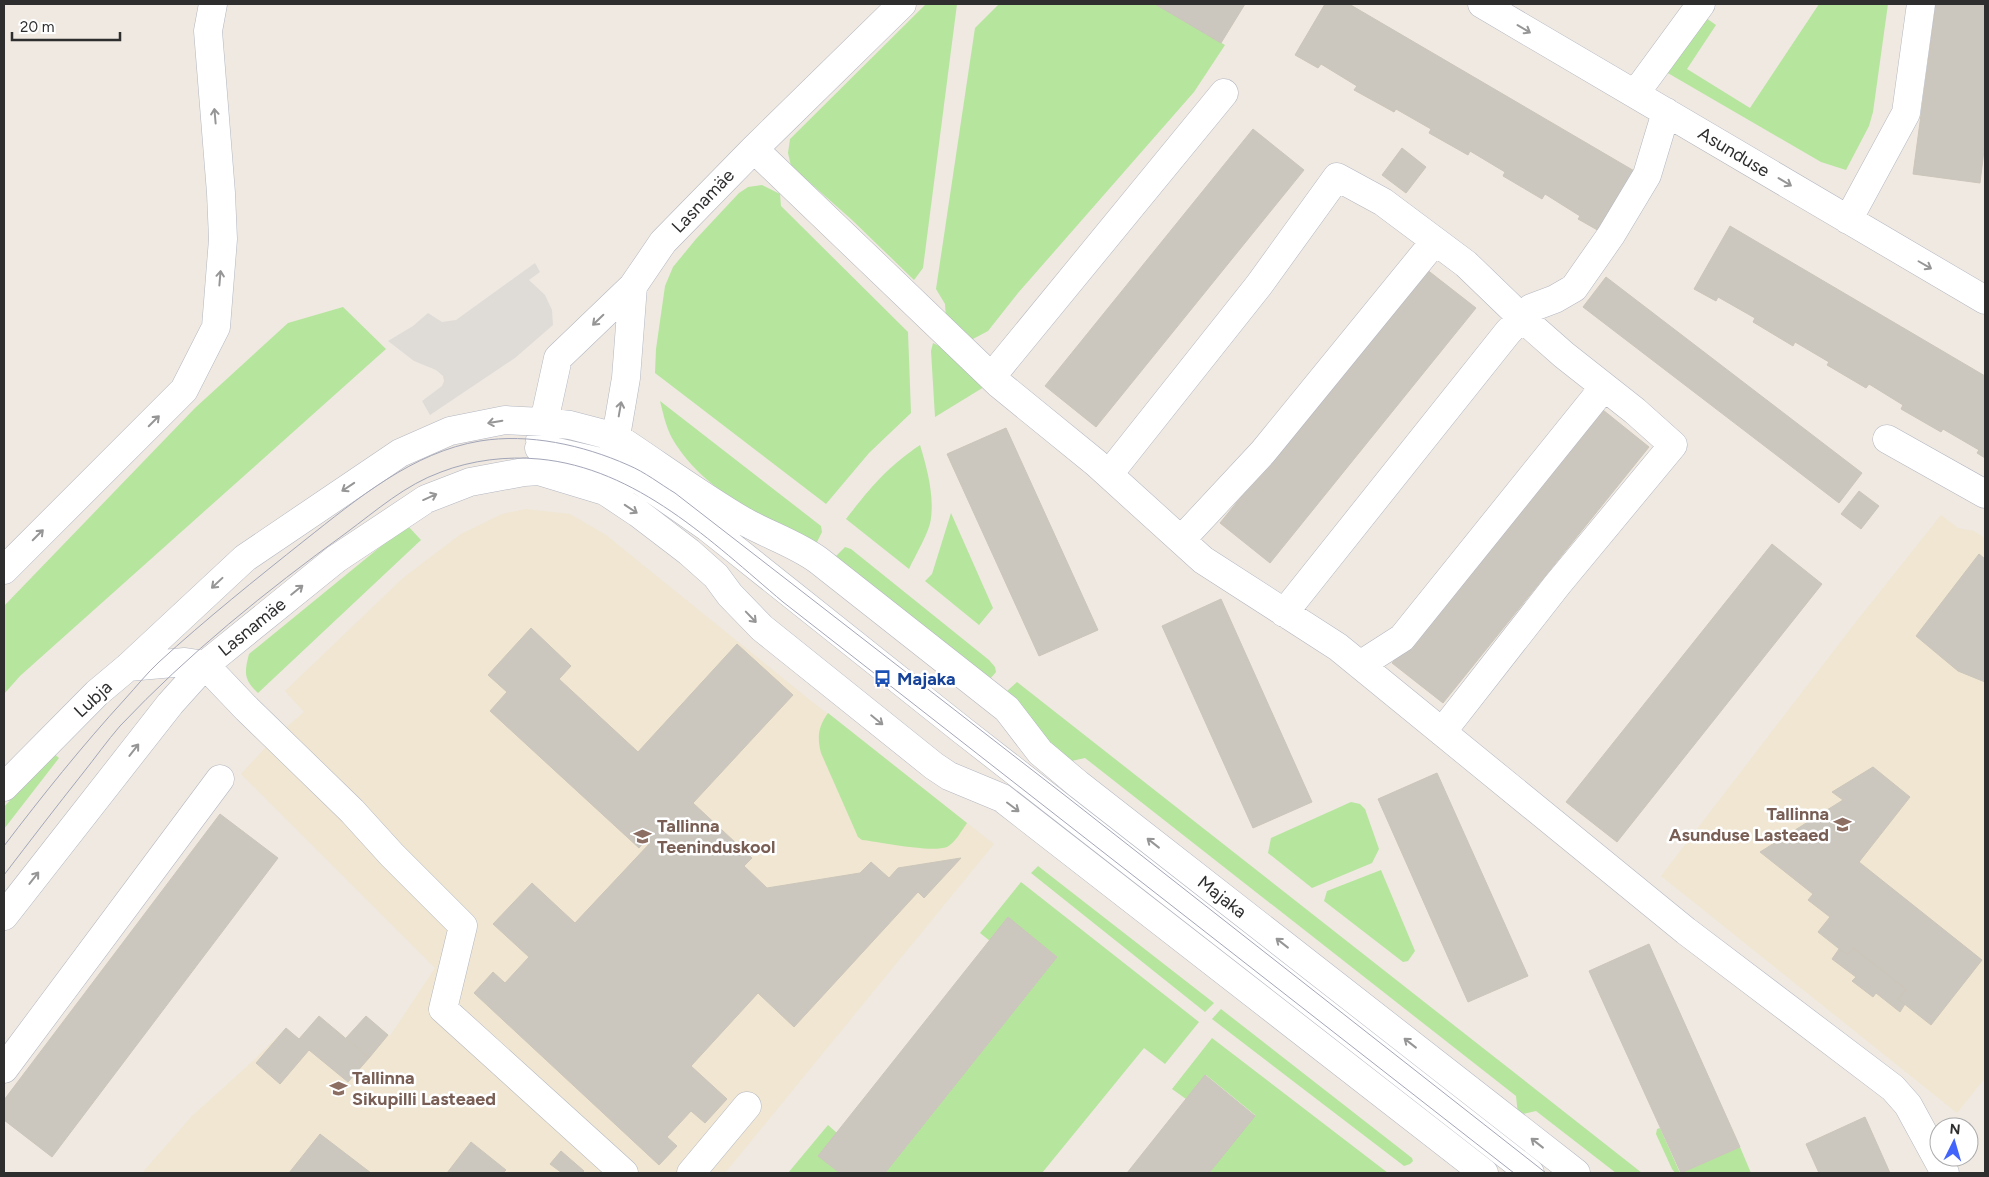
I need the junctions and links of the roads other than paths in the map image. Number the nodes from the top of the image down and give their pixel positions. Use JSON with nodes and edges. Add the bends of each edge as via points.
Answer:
{"nodes":[{"id":1,"x":213,"y":4,"type":"edge"},
{"id":2,"x":902,"y":4,"type":"edge"},
{"id":3,"x":1482,"y":4,"type":"edge"},
{"id":4,"x":1701,"y":4,"type":"edge"},
{"id":5,"x":1921,"y":4,"type":"edge"},
{"id":6,"x":1224,"y":93,"type":"dead end"},
{"id":7,"x":1635,"y":94,"type":"junction"},
{"id":8,"x":1666,"y":112,"type":"junction"},
{"id":9,"x":754,"y":149,"type":"junction"},
{"id":10,"x":1848,"y":220,"type":"junction"},
{"id":11,"x":1435,"y":241,"type":"junction"},
{"id":12,"x":633,"y":286,"type":"junction"},
{"id":13,"x":1985,"y":300,"type":"edge"},
{"id":14,"x":1522,"y":318,"type":"junction"},
{"id":15,"x":992,"y":376,"type":"junction"},
{"id":16,"x":1604,"y":387,"type":"junction"},
{"id":17,"x":616,"y":437,"type":"junction"},
{"id":18,"x":1887,"y":439,"type":"dead end"},
{"id":19,"x":540,"y":447,"type":"junction"},
{"id":20,"x":1108,"y":474,"type":"junction"},
{"id":21,"x":608,"y":479,"type":"junction"},
{"id":22,"x":1985,"y":494,"type":"edge"},
{"id":23,"x":1181,"y":540,"type":"junction"},
{"id":24,"x":4,"y":570,"type":"edge"},
{"id":25,"x":1284,"y":613,"type":"junction"},
{"id":26,"x":205,"y":665,"type":"junction"},
{"id":27,"x":1360,"y":665,"type":"junction"},
{"id":28,"x":128,"y":667,"type":"junction"},
{"id":29,"x":1442,"y":732,"type":"junction"},
{"id":30,"x":220,"y":780,"type":"dead end"},
{"id":31,"x":4,"y":787,"type":"edge"},
{"id":32,"x":4,"y":916,"type":"edge"},
{"id":33,"x":4,"y":1069,"type":"edge"},
{"id":34,"x":747,"y":1106,"type":"dead end"},
{"id":35,"x":624,"y":1173,"type":"edge"},
{"id":36,"x":691,"y":1173,"type":"edge"},
{"id":37,"x":1484,"y":1173,"type":"edge"},
{"id":38,"x":1530,"y":1173,"type":"edge"},
{"id":39,"x":1576,"y":1173,"type":"edge"},
{"id":40,"x":1945,"y":1173,"type":"edge"}],
"edges":[{"from":24,"to":1,"type":"street","one_way":true,"via":[[184,390],[216,327],[223,239],[208,31]]},
{"from":2,"to":9,"type":"street","name":"Lasnamäe"},
{"from":3,"to":7,"type":"street","name":"Asunduse","one_way":true},
{"from":4,"to":7,"type":"street"},
{"from":5,"to":10,"type":"street","via":[[1906,113]]},
{"from":6,"to":15,"type":"street"},
{"from":7,"to":8,"type":"street","name":"Asunduse"},
{"from":8,"to":10,"type":"street","name":"Asunduse","one_way":true},
{"from":8,"to":14,"type":"street","via":[[1646,175],[1606,243],[1574,288],[1531,308]]},
{"from":9,"to":12,"type":"street","name":"Lasnamäe","via":[[664,242]]},
{"from":9,"to":15,"type":"street"},
{"from":10,"to":13,"type":"street","name":"Asunduse","one_way":true},
{"from":11,"to":14,"type":"street","via":[[1466,264]]},
{"from":11,"to":20,"type":"street","via":[[1383,202],[1337,177],[1259,285]]},
{"from":11,"to":23,"type":"street","via":[[1263,452]]},
{"from":17,"to":12,"type":"street","one_way":true,"via":[[626,378]]},
{"from":12,"to":19,"type":"street","name":"Lasnamäe","one_way":true,"via":[[558,358]]},
{"from":14,"to":16,"type":"street"},
{"from":14,"to":25,"type":"street"},
{"from":15,"to":20,"type":"street"},
{"from":16,"to":27,"type":"street","via":[[1402,638]]},
{"from":16,"to":29,"type":"street","via":[[1673,444],[1556,585]]},
{"from":17,"to":19,"type":"street","name":"Majaka","via":[[570,426]]},
{"from":17,"to":21,"type":"street"},
{"from":39,"to":17,"type":"street","name":"Majaka","one_way":true,"via":[[1078,784],[1040,752],[1007,708],[818,560],[739,518]]},
{"from":18,"to":22,"type":"street"},
{"from":19,"to":21,"type":"street","via":[[596,461]]},
{"from":26,"to":19,"type":"street","name":"Lasnamäe","one_way":true,"via":[[336,559],[426,499],[470,482]]},
{"from":19,"to":28,"type":"street","one_way":true,"via":[[505,420],[450,430],[400,452],[245,558]]},
{"from":20,"to":23,"type":"street"},
{"from":21,"to":37,"type":"street","one_way":true,"via":[[638,513],[716,576],[762,628],[934,766],[949,776],[1002,798]]},
{"from":21,"to":38,"type":"street","via":[[641,482],[707,527]]},
{"from":23,"to":25,"type":"street","via":[[1203,560]]},
{"from":25,"to":27,"type":"street"},
{"from":26,"to":28,"type":"street","name":"Lubja","via":[[185,662]]},
{"from":32,"to":26,"type":"street","name":"Lasnamäe","one_way":true,"via":[[170,704]]},
{"from":26,"to":35,"type":"street","via":[[463,926],[443,1009]]},
{"from":27,"to":29,"type":"street"},
{"from":28,"to":31,"type":"street","name":"Lubja","via":[[97,693]]},
{"from":29,"to":40,"type":"street","via":[[1686,930],[1893,1088],[1908,1106]]},
{"from":30,"to":33,"type":"street"},
{"from":34,"to":36,"type":"street"}]}
